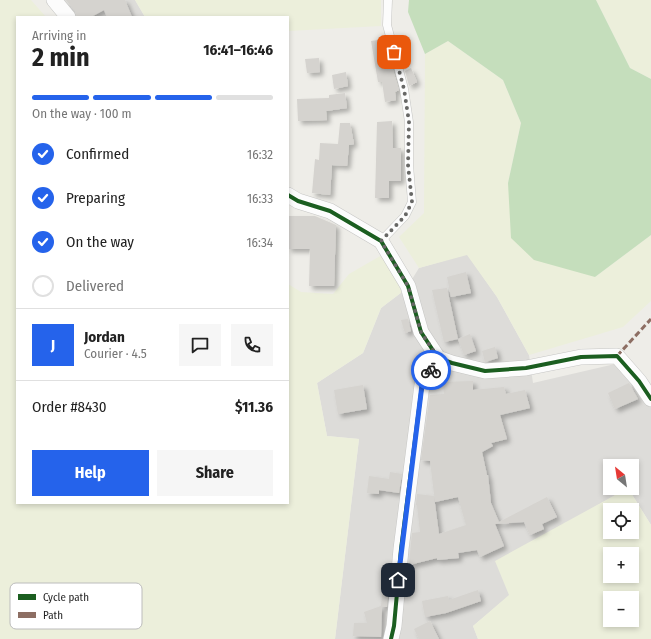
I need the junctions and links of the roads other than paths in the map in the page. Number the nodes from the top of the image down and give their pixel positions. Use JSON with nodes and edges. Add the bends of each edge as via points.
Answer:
{"nodes":[{"id":1,"x":54,"y":0,"type":"edge"},
{"id":2,"x":388,"y":0,"type":"edge"},
{"id":3,"x":67,"y":16,"type":"edge"},
{"id":4,"x":289,"y":196,"type":"edge"},
{"id":5,"x":381,"y":241,"type":"junction"},
{"id":6,"x":438,"y":358,"type":"junction"},
{"id":7,"x":651,"y":399,"type":"edge"},
{"id":8,"x":391,"y":639,"type":"edge"}],
"edges":[{"from":1,"to":3,"type":"street"},
{"from":2,"to":5,"type":"lane","via":[[387,25],[404,89],[409,122],[408,165],[412,202],[405,216]]},
{"from":4,"to":5,"type":"street","via":[[330,211]]},
{"from":5,"to":6,"type":"street","via":[[408,286],[421,332]]},
{"from":6,"to":7,"type":"street","via":[[485,371],[526,368],[582,357],[617,356]]},
{"from":6,"to":8,"type":"street","via":[[422,385]]}]}
